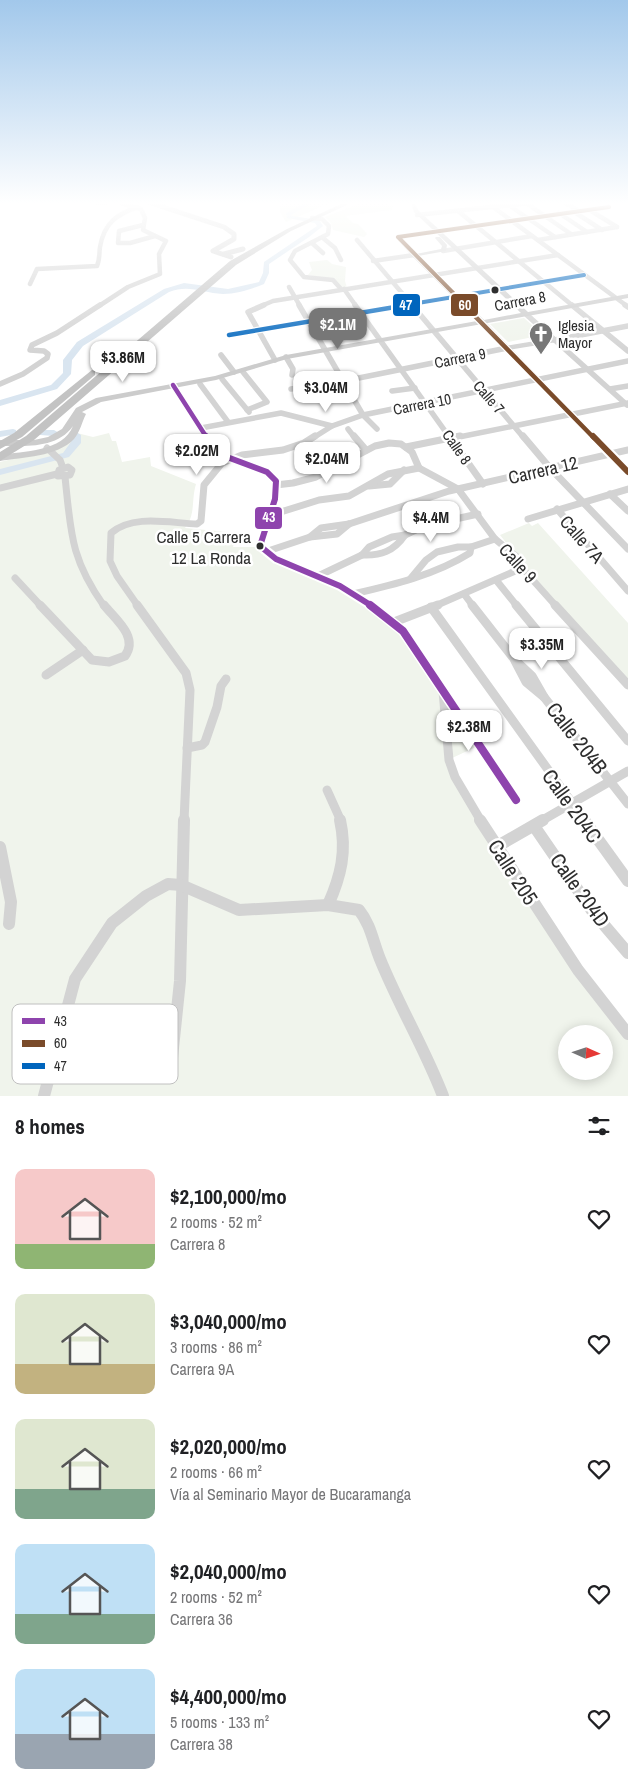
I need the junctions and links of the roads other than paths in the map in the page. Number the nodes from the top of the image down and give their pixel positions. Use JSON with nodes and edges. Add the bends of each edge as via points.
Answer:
{"nodes":[{"id":1,"x":100,"y":254,"type":"edge"},
{"id":2,"x":158,"y":254,"type":"edge"},
{"id":3,"x":223,"y":254,"type":"edge"},
{"id":4,"x":231,"y":254,"type":"edge"},
{"id":5,"x":246,"y":254,"type":"edge"},
{"id":6,"x":292,"y":254,"type":"edge"},
{"id":7,"x":338,"y":254,"type":"edge"},
{"id":8,"x":368,"y":254,"type":"edge"},
{"id":9,"x":420,"y":254,"type":"edge"},
{"id":10,"x":462,"y":254,"type":"edge"},
{"id":11,"x":510,"y":254,"type":"edge"},
{"id":12,"x":414,"y":255,"type":"junction"},
{"id":13,"x":558,"y":255,"type":"joint"},
{"id":14,"x":227,"y":256,"type":"junction"},
{"id":15,"x":341,"y":260,"type":"dead end"},
{"id":16,"x":373,"y":261,"type":"junction"},
{"id":17,"x":518,"y":261,"type":"junction"},
{"id":18,"x":477,"y":268,"type":"junction"},
{"id":19,"x":434,"y":275,"type":"junction"},
{"id":20,"x":584,"y":275,"type":"junction"},
{"id":21,"x":207,"y":281,"type":"junction"},
{"id":22,"x":390,"y":281,"type":"junction"},
{"id":23,"x":544,"y":281,"type":"junction"},
{"id":24,"x":30,"y":284,"type":"dead end"},
{"id":25,"x":289,"y":287,"type":"dead end"},
{"id":26,"x":343,"y":289,"type":"junction"},
{"id":27,"x":500,"y":289,"type":"junction"},
{"id":28,"x":196,"y":290,"type":"junction"},
{"id":29,"x":293,"y":296,"type":"junction"},
{"id":30,"x":628,"y":296,"type":"edge"},
{"id":31,"x":456,"y":297,"type":"junction"},
{"id":32,"x":616,"y":298,"type":"junction"},
{"id":33,"x":410,"y":305,"type":"junction"},
{"id":34,"x":572,"y":306,"type":"junction"},
{"id":35,"x":628,"y":307,"type":"edge"},
{"id":36,"x":362,"y":313,"type":"junction"},
{"id":37,"x":526,"y":315,"type":"junction"},
{"id":38,"x":309,"y":322,"type":"junction"},
{"id":39,"x":482,"y":322,"type":"junction"},
{"id":40,"x":628,"y":326,"type":"edge"},
{"id":41,"x":257,"y":331,"type":"junction"},
{"id":42,"x":432,"y":331,"type":"junction"},
{"id":43,"x":604,"y":331,"type":"junction"},
{"id":44,"x":230,"y":335,"type":"dead end"},
{"id":45,"x":381,"y":340,"type":"junction"},
{"id":46,"x":555,"y":340,"type":"junction"},
{"id":47,"x":507,"y":348,"type":"junction"},
{"id":48,"x":325,"y":349,"type":"junction"},
{"id":49,"x":628,"y":351,"type":"edge"},
{"id":50,"x":221,"y":355,"type":"dead end"},
{"id":51,"x":286,"y":357,"type":"junction"},
{"id":52,"x":456,"y":358,"type":"junction"},
{"id":53,"x":272,"y":361,"type":"junction"},
{"id":54,"x":628,"y":361,"type":"edge"},
{"id":55,"x":402,"y":369,"type":"junction"},
{"id":56,"x":588,"y":369,"type":"junction"},
{"id":57,"x":239,"y":372,"type":"junction"},
{"id":58,"x":292,"y":375,"type":"dead end"},
{"id":59,"x":222,"y":379,"type":"junction"},
{"id":60,"x":537,"y":380,"type":"junction"},
{"id":61,"x":344,"y":381,"type":"junction"},
{"id":62,"x":0,"y":384,"type":"edge"},
{"id":63,"x":200,"y":384,"type":"junction"},
{"id":64,"x":628,"y":386,"type":"edge"},
{"id":65,"x":174,"y":387,"type":"junction"},
{"id":66,"x":415,"y":388,"type":"junction"},
{"id":67,"x":291,"y":389,"type":"dead end"},
{"id":68,"x":610,"y":389,"type":"junction"},
{"id":69,"x":392,"y":391,"type":"dead end"},
{"id":70,"x":484,"y":391,"type":"junction"},
{"id":71,"x":426,"y":403,"type":"junction"},
{"id":72,"x":627,"y":404,"type":"edge"},
{"id":73,"x":247,"y":410,"type":"junction"},
{"id":74,"x":572,"y":415,"type":"junction"},
{"id":75,"x":363,"y":416,"type":"junction"},
{"id":76,"x":254,"y":418,"type":"junction"},
{"id":77,"x":228,"y":422,"type":"junction"},
{"id":78,"x":75,"y":423,"type":"junction"},
{"id":79,"x":332,"y":426,"type":"junction"},
{"id":80,"x":514,"y":426,"type":"junction"},
{"id":81,"x":201,"y":428,"type":"junction"},
{"id":82,"x":348,"y":428,"type":"dead end"},
{"id":83,"x":377,"y":429,"type":"dead end"},
{"id":84,"x":23,"y":439,"type":"junction"},
{"id":85,"x":450,"y":439,"type":"junction"},
{"id":86,"x":0,"y":444,"type":"edge"},
{"id":87,"x":406,"y":447,"type":"junction"},
{"id":88,"x":366,"y":450,"type":"junction"},
{"id":89,"x":628,"y":450,"type":"edge"},
{"id":90,"x":51,"y":452,"type":"junction"},
{"id":91,"x":611,"y":454,"type":"junction"},
{"id":92,"x":0,"y":458,"type":"edge"},
{"id":93,"x":229,"y":458,"type":"junction"},
{"id":94,"x":419,"y":468,"type":"junction"},
{"id":95,"x":550,"y":468,"type":"junction"},
{"id":96,"x":628,"y":472,"type":"edge"},
{"id":97,"x":61,"y":476,"type":"junction"},
{"id":98,"x":483,"y":484,"type":"junction"},
{"id":99,"x":276,"y":485,"type":"junction"},
{"id":100,"x":0,"y":488,"type":"edge"},
{"id":101,"x":628,"y":488,"type":"edge"},
{"id":102,"x":458,"y":489,"type":"junction"},
{"id":103,"x":610,"y":494,"type":"junction"},
{"id":104,"x":581,"y":502,"type":"junction"},
{"id":105,"x":556,"y":509,"type":"junction"},
{"id":106,"x":628,"y":511,"type":"edge"},
{"id":107,"x":478,"y":514,"type":"junction"},
{"id":108,"x":268,"y":516,"type":"junction"},
{"id":109,"x":528,"y":519,"type":"dead end"},
{"id":110,"x":405,"y":535,"type":"junction"},
{"id":111,"x":495,"y":539,"type":"junction"},
{"id":112,"x":471,"y":547,"type":"junction"},
{"id":113,"x":628,"y":549,"type":"edge"},
{"id":114,"x":265,"y":552,"type":"junction"},
{"id":115,"x":362,"y":555,"type":"junction"},
{"id":116,"x":522,"y":568,"type":"junction"},
{"id":117,"x":316,"y":577,"type":"junction"},
{"id":118,"x":15,"y":578,"type":"dead end"},
{"id":119,"x":411,"y":578,"type":"junction"},
{"id":120,"x":496,"y":580,"type":"junction"},
{"id":121,"x":628,"y":591,"type":"edge"},
{"id":122,"x":353,"y":594,"type":"junction"},
{"id":123,"x":464,"y":594,"type":"junction"},
{"id":124,"x":431,"y":607,"type":"junction"},
{"id":125,"x":394,"y":622,"type":"junction"},
{"id":126,"x":83,"y":650,"type":"junction"},
{"id":127,"x":46,"y":676,"type":"dead end"},
{"id":128,"x":226,"y":679,"type":"dead end"},
{"id":129,"x":628,"y":685,"type":"edge"},
{"id":130,"x":443,"y":691,"type":"junction"},
{"id":131,"x":628,"y":741,"type":"edge"},
{"id":132,"x":187,"y":748,"type":"junction"},
{"id":133,"x":628,"y":771,"type":"edge"},
{"id":134,"x":611,"y":781,"type":"junction"},
{"id":135,"x":327,"y":790,"type":"dead end"},
{"id":136,"x":516,"y":800,"type":"dead end"},
{"id":137,"x":570,"y":804,"type":"junction"},
{"id":138,"x":628,"y":804,"type":"edge"},
{"id":139,"x":534,"y":826,"type":"junction"},
{"id":140,"x":0,"y":847,"type":"edge"},
{"id":141,"x":496,"y":848,"type":"junction"},
{"id":142,"x":628,"y":881,"type":"edge"},
{"id":143,"x":182,"y":885,"type":"junction"},
{"id":144,"x":328,"y":905,"type":"junction"},
{"id":145,"x":9,"y":924,"type":"dead end"},
{"id":146,"x":628,"y":953,"type":"edge"},
{"id":147,"x":68,"y":1004,"type":"edge"},
{"id":148,"x":178,"y":1004,"type":"edge"},
{"id":149,"x":628,"y":1034,"type":"edge"},
{"id":150,"x":443,"y":1096,"type":"edge"}],
"edges":[{"from":1,"to":24,"type":"street","via":[[97,266],[37,269]]},
{"from":2,"to":62,"type":"street","via":[[158,275],[130,286],[62,332],[32,345],[30,350],[44,351],[48,358]]},
{"from":3,"to":14,"type":"street"},
{"from":4,"to":14,"type":"highway"},
{"from":5,"to":21,"type":"highway"},
{"from":6,"to":26,"type":"street","name":"Calle 8","via":[[292,264],[304,277],[331,280]]},
{"from":7,"to":15,"type":"street"},
{"from":8,"to":16,"type":"street","name":"Calle 7"},
{"from":9,"to":12,"type":"main road"},
{"from":10,"to":18,"type":"main road"},
{"from":11,"to":17,"type":"street"},
{"from":12,"to":16,"type":"street"},
{"from":12,"to":19,"type":"main road"},
{"from":13,"to":17,"type":"street"},
{"from":13,"to":20,"type":"street"},
{"from":14,"to":21,"type":"highway"},
{"from":16,"to":22,"type":"street","name":"Calle 7"},
{"from":17,"to":18,"type":"street"},
{"from":17,"to":23,"type":"street"},
{"from":18,"to":19,"type":"street"},
{"from":18,"to":27,"type":"main road"},
{"from":19,"to":22,"type":"street"},
{"from":19,"to":31,"type":"main road"},
{"from":20,"to":23,"type":"street"},
{"from":20,"to":32,"type":"street"},
{"from":21,"to":28,"type":"highway"},
{"from":22,"to":26,"type":"street"},
{"from":22,"to":33,"type":"street","name":"Calle 7"},
{"from":23,"to":27,"type":"street"},
{"from":23,"to":34,"type":"street"},
{"from":25,"to":29,"type":"street"},
{"from":26,"to":29,"type":"street"},
{"from":26,"to":36,"type":"street","name":"Calle 8"},
{"from":27,"to":31,"type":"street"},
{"from":27,"to":37,"type":"main road"},
{"from":28,"to":84,"type":"highway","via":[[40,428]]},
{"from":28,"to":84,"type":"highway","via":[[29,426]]},
{"from":29,"to":38,"type":"street"},
{"from":29,"to":41,"type":"street","via":[[273,300],[248,312]]},
{"from":30,"to":32,"type":"main road","name":"Carrera 8"},
{"from":31,"to":33,"type":"street"},
{"from":31,"to":39,"type":"main road"},
{"from":32,"to":34,"type":"main road","name":"Carrera 8"},
{"from":32,"to":35,"type":"street"},
{"from":33,"to":36,"type":"street"},
{"from":33,"to":42,"type":"street","name":"Calle 7"},
{"from":34,"to":37,"type":"main road","name":"Carrera 8"},
{"from":34,"to":43,"type":"street"},
{"from":36,"to":38,"type":"street"},
{"from":36,"to":45,"type":"street","name":"Calle 8"},
{"from":37,"to":39,"type":"main road","name":"Carrera 8"},
{"from":37,"to":46,"type":"street"},
{"from":38,"to":41,"type":"street"},
{"from":38,"to":48,"type":"street"},
{"from":39,"to":42,"type":"main road","name":"Carrera 8"},
{"from":39,"to":47,"type":"street"},
{"from":40,"to":43,"type":"street","name":"Carrera 9"},
{"from":41,"to":44,"type":"street"},
{"from":41,"to":53,"type":"street"},
{"from":42,"to":45,"type":"main road","name":"Carrera 8"},
{"from":42,"to":52,"type":"street","name":"Calle 7"},
{"from":43,"to":46,"type":"street","name":"Carrera 9"},
{"from":43,"to":49,"type":"street"},
{"from":45,"to":48,"type":"main road","name":"Carrera 8"},
{"from":45,"to":55,"type":"street","name":"Calle 8"},
{"from":46,"to":47,"type":"street","name":"Carrera 9"},
{"from":46,"to":56,"type":"street"},
{"from":47,"to":52,"type":"street","name":"Carrera 9"},
{"from":47,"to":60,"type":"street"},
{"from":48,"to":51,"type":"main road","name":"Carrera 8"},
{"from":48,"to":61,"type":"street"},
{"from":50,"to":57,"type":"street"},
{"from":51,"to":53,"type":"main road","name":"Carrera 8"},
{"from":51,"to":58,"type":"street","via":[[293,369]]},
{"from":52,"to":55,"type":"street","name":"Carrera 9"},
{"from":52,"to":70,"type":"street","name":"Calle 7"},
{"from":53,"to":57,"type":"main road","name":"Carrera 8"},
{"from":54,"to":56,"type":"street","name":"Carrera 10"},
{"from":55,"to":61,"type":"street","name":"Carrera 9"},
{"from":55,"to":66,"type":"street","name":"Calle 8"},
{"from":56,"to":60,"type":"street","name":"Carrera 10"},
{"from":56,"to":68,"type":"street"},
{"from":57,"to":59,"type":"main road","name":"Carrera 8"},
{"from":57,"to":65,"type":"main road","name":"Carrera 8"},
{"from":57,"to":73,"type":"street","via":[[267,402]]},
{"from":59,"to":63,"type":"main road","name":"Carrera 8"},
{"from":59,"to":73,"type":"street"},
{"from":60,"to":70,"type":"street","name":"Carrera 10"},
{"from":60,"to":74,"type":"street"},
{"from":61,"to":67,"type":"street","name":"Carrera 9"},
{"from":61,"to":75,"type":"street"},
{"from":63,"to":65,"type":"main road","name":"Carrera 8"},
{"from":63,"to":77,"type":"street"},
{"from":64,"to":68,"type":"street"},
{"from":65,"to":78,"type":"main road","name":"Carrera 8","via":[[100,403],[87,410]]},
{"from":65,"to":78,"type":"main road","name":"Carrera 8","via":[[99,400],[75,414]]},
{"from":65,"to":81,"type":"street"},
{"from":66,"to":69,"type":"street"},
{"from":66,"to":71,"type":"street","name":"Calle 8"},
{"from":68,"to":72,"type":"street"},
{"from":70,"to":71,"type":"street","name":"Carrera 10"},
{"from":70,"to":80,"type":"street","name":"Calle 7"},
{"from":71,"to":75,"type":"street","name":"Carrera 10"},
{"from":71,"to":85,"type":"street","name":"Calle 8"},
{"from":72,"to":74,"type":"street"},
{"from":73,"to":76,"type":"street"},
{"from":74,"to":80,"type":"street"},
{"from":74,"to":91,"type":"street"},
{"from":75,"to":79,"type":"street","name":"Carrera 10"},
{"from":75,"to":83,"type":"street"},
{"from":76,"to":77,"type":"street"},
{"from":76,"to":79,"type":"street","via":[[289,414]]},
{"from":77,"to":81,"type":"street"},
{"from":78,"to":86,"type":"main road","name":"Carrera 8","via":[[46,441]]},
{"from":78,"to":90,"type":"main road","name":"Carrera 8","via":[[68,439]]},
{"from":79,"to":93,"type":"street","name":"Carrera 10","via":[[323,434],[290,447]]},
{"from":80,"to":85,"type":"street"},
{"from":80,"to":95,"type":"street","name":"Calle 7"},
{"from":81,"to":93,"type":"street"},
{"from":82,"to":88,"type":"street"},
{"from":84,"to":86,"type":"highway"},
{"from":84,"to":90,"type":"main road"},
{"from":84,"to":92,"type":"highway"},
{"from":85,"to":87,"type":"street"},
{"from":85,"to":98,"type":"street","name":"Calle 8"},
{"from":87,"to":88,"type":"street","via":[[385,442]]},
{"from":87,"to":94,"type":"street","via":[[417,459]]},
{"from":88,"to":99,"type":"street","via":[[320,476]]},
{"from":89,"to":91,"type":"street","name":"Carrera 12"},
{"from":90,"to":92,"type":"main road","name":"Carrera 8"},
{"from":90,"to":97,"type":"street","via":[[63,468]]},
{"from":91,"to":95,"type":"street","name":"Carrera 12"},
{"from":91,"to":96,"type":"street"},
{"from":93,"to":99,"type":"street","via":[[268,474]]},
{"from":93,"to":132,"type":"street","via":[[204,484],[201,521],[197,524],[136,521],[111,532],[110,561],[117,576],[186,673],[190,690]]},
{"from":94,"to":102,"type":"street","name":"Calle 9"},
{"from":94,"to":108,"type":"street","via":[[404,470],[399,479],[382,487],[369,486],[348,496],[319,500]]},
{"from":95,"to":98,"type":"street","name":"Carrera 12"},
{"from":95,"to":104,"type":"street","name":"Calle 7"},
{"from":97,"to":100,"type":"street"},
{"from":97,"to":126,"type":"street","via":[[75,554],[101,602],[128,637],[130,645],[121,658],[103,663],[92,660]]},
{"from":98,"to":102,"type":"street","name":"Carrera 12"},
{"from":99,"to":108,"type":"street","via":[[275,499]]},
{"from":101,"to":103,"type":"street"},
{"from":102,"to":107,"type":"street","name":"Calle 9"},
{"from":102,"to":114,"type":"street","name":"Carrera 12","via":[[349,524],[342,531],[321,539],[310,537]]},
{"from":103,"to":104,"type":"street"},
{"from":103,"to":106,"type":"street"},
{"from":104,"to":105,"type":"street"},
{"from":104,"to":113,"type":"street","name":"Calle 7"},
{"from":105,"to":109,"type":"street"},
{"from":105,"to":121,"type":"street","name":"Calle 7A"},
{"from":107,"to":110,"type":"street","via":[[424,526]]},
{"from":107,"to":111,"type":"street","name":"Calle 9"},
{"from":108,"to":114,"type":"street","via":[[260,546]]},
{"from":110,"to":115,"type":"street","via":[[379,542]]},
{"from":110,"to":115,"type":"street","via":[[399,544],[384,554]]},
{"from":111,"to":112,"type":"street"},
{"from":111,"to":116,"type":"street","name":"Calle 9","via":[[512,552]]},
{"from":112,"to":119,"type":"street","via":[[470,553],[452,564]]},
{"from":112,"to":119,"type":"street","via":[[437,552]]},
{"from":114,"to":117,"type":"street"},
{"from":115,"to":117,"type":"street"},
{"from":116,"to":120,"type":"street"},
{"from":116,"to":129,"type":"street","name":"Calle 9"},
{"from":117,"to":122,"type":"street"},
{"from":118,"to":126,"type":"street"},
{"from":119,"to":122,"type":"street"},
{"from":120,"to":123,"type":"street"},
{"from":120,"to":131,"type":"street"},
{"from":122,"to":125,"type":"street"},
{"from":123,"to":124,"type":"street"},
{"from":123,"to":134,"type":"street","name":"Calle 204B","via":[[536,693],[544,697]]},
{"from":124,"to":125,"type":"street"},
{"from":124,"to":137,"type":"street","name":"Calle 204C"},
{"from":125,"to":130,"type":"street"},
{"from":126,"to":127,"type":"street"},
{"from":128,"to":132,"type":"street","via":[[221,686],[205,742]]},
{"from":130,"to":136,"type":"street"},
{"from":130,"to":141,"type":"street","name":"Calle 205","via":[[449,760],[455,777]]},
{"from":132,"to":143,"type":"street"},
{"from":133,"to":134,"type":"street"},
{"from":134,"to":137,"type":"street"},
{"from":134,"to":138,"type":"street","name":"Calle 204B"},
{"from":135,"to":144,"type":"street","via":[[340,813],[344,834],[341,877]]},
{"from":137,"to":139,"type":"street"},
{"from":137,"to":142,"type":"street","name":"Calle 204C"},
{"from":139,"to":141,"type":"street"},
{"from":139,"to":146,"type":"street","name":"Calle 204D","via":[[593,912]]},
{"from":140,"to":145,"type":"street","via":[[11,902]]},
{"from":141,"to":149,"type":"street","name":"Calle 205","via":[[578,970]]},
{"from":143,"to":144,"type":"street","via":[[239,910]]},
{"from":143,"to":147,"type":"street","via":[[168,884],[112,923],[75,979]]},
{"from":143,"to":148,"type":"street"},
{"from":144,"to":150,"type":"street","via":[[351,906],[367,920],[380,959]]}]}
